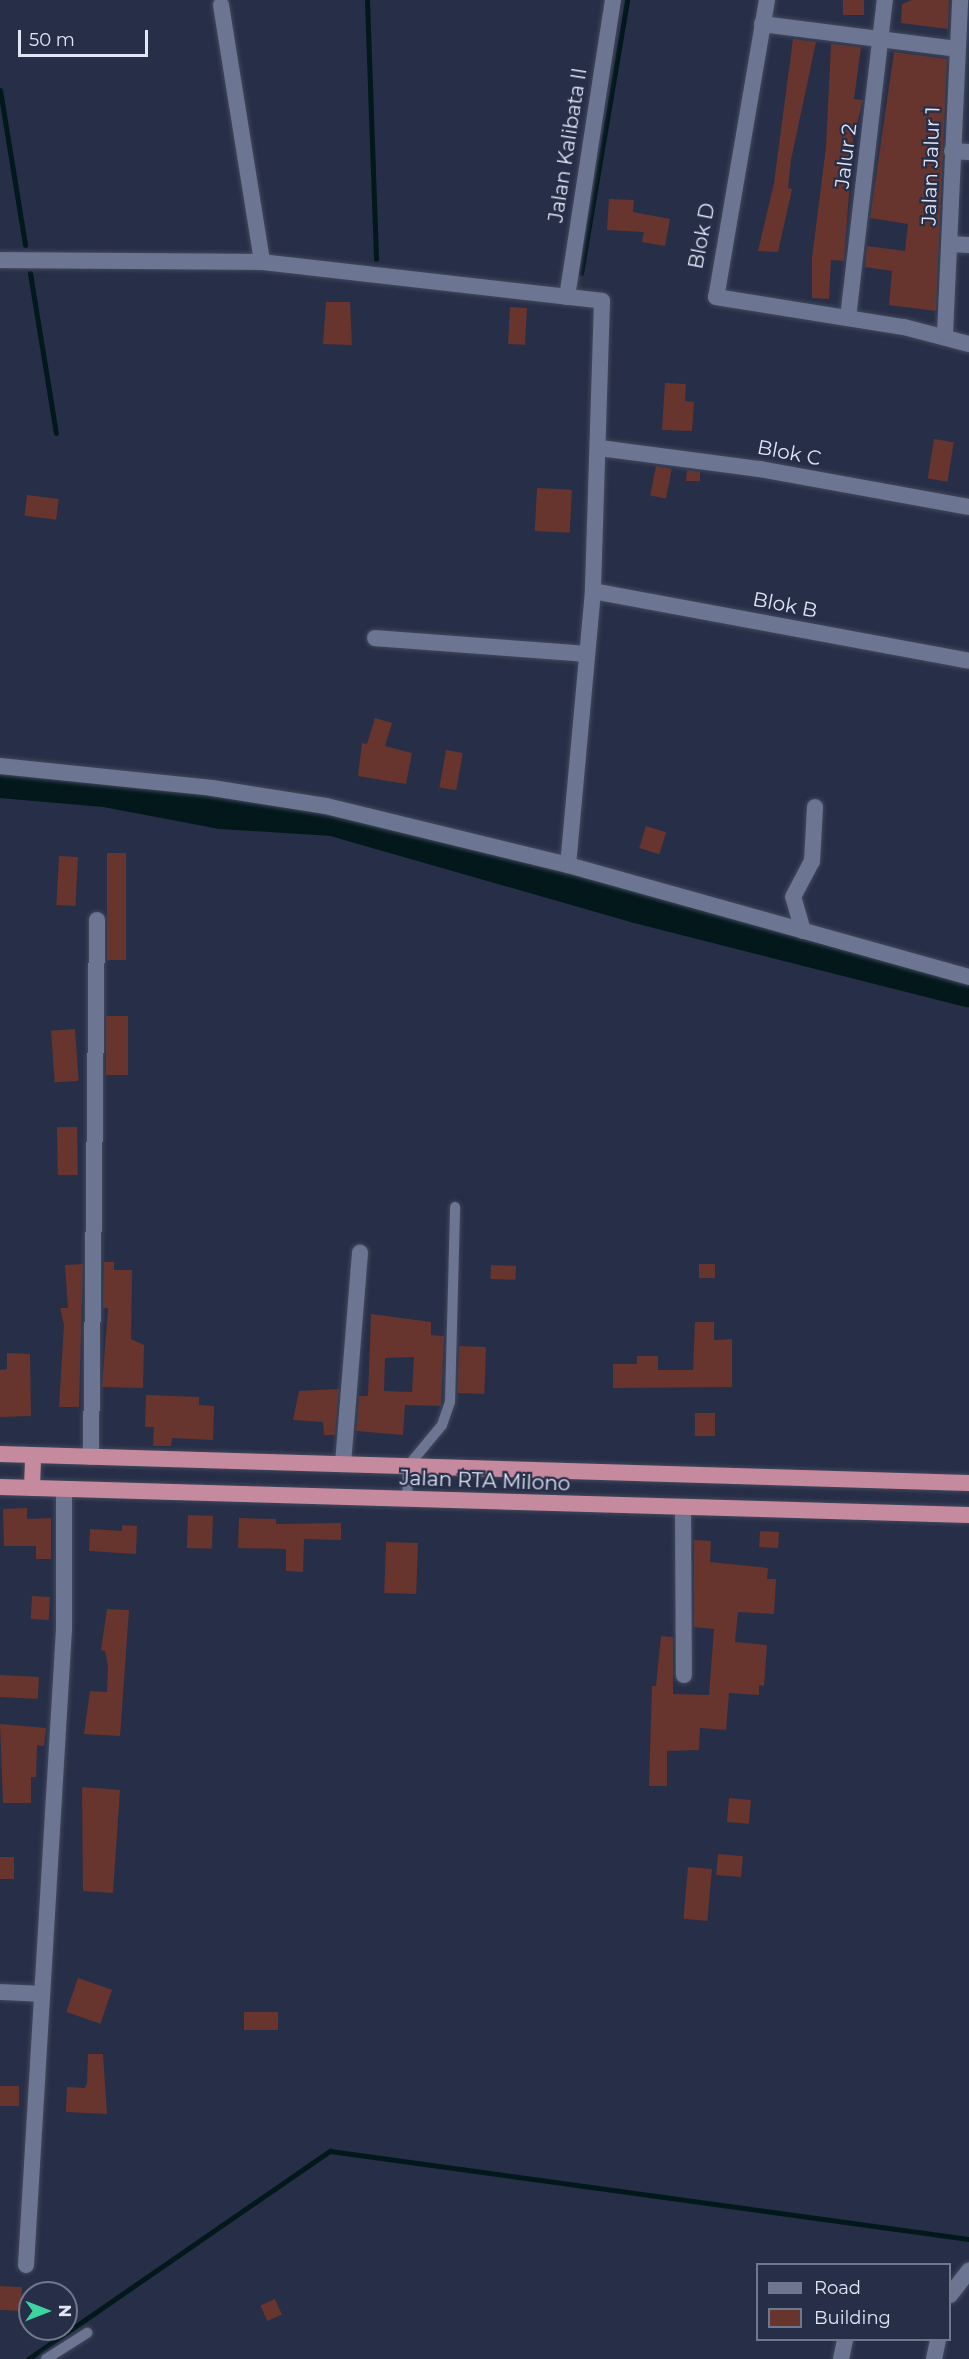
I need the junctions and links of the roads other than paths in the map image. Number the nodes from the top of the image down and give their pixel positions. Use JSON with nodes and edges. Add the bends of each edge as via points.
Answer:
{"nodes":[{"id":1,"x":613,"y":0,"type":"edge"},
{"id":2,"x":766,"y":0,"type":"edge"},
{"id":3,"x":885,"y":0,"type":"edge"},
{"id":4,"x":960,"y":0,"type":"edge"},
{"id":5,"x":221,"y":5,"type":"dead end"},
{"id":6,"x":762,"y":24,"type":"junction"},
{"id":7,"x":881,"y":39,"type":"junction"},
{"id":8,"x":960,"y":59,"type":"edge"},
{"id":9,"x":961,"y":152,"type":"edge"},
{"id":10,"x":949,"y":244,"type":"junction"},
{"id":11,"x":969,"y":245,"type":"edge"},
{"id":12,"x":0,"y":260,"type":"edge"},
{"id":13,"x":262,"y":262,"type":"junction"},
{"id":14,"x":567,"y":297,"type":"junction"},
{"id":15,"x":848,"y":318,"type":"junction"},
{"id":16,"x":945,"y":334,"type":"junction"},
{"id":17,"x":969,"y":344,"type":"edge"},
{"id":18,"x":600,"y":448,"type":"junction"},
{"id":19,"x":969,"y":507,"type":"edge"},
{"id":20,"x":593,"y":591,"type":"junction"},
{"id":21,"x":375,"y":638,"type":"dead end"},
{"id":22,"x":586,"y":654,"type":"junction"},
{"id":23,"x":969,"y":661,"type":"edge"},
{"id":24,"x":0,"y":766,"type":"edge"},
{"id":25,"x":815,"y":807,"type":"dead end"},
{"id":26,"x":568,"y":865,"type":"junction"},
{"id":27,"x":97,"y":920,"type":"dead end"},
{"id":28,"x":803,"y":931,"type":"junction"},
{"id":29,"x":969,"y":977,"type":"edge"},
{"id":30,"x":455,"y":1207,"type":"dead end"},
{"id":31,"x":360,"y":1253,"type":"dead end"},
{"id":32,"x":0,"y":1454,"type":"edge"},
{"id":33,"x":33,"y":1456,"type":"junction"},
{"id":34,"x":91,"y":1458,"type":"junction"},
{"id":35,"x":343,"y":1464,"type":"junction"},
{"id":36,"x":408,"y":1466,"type":"junction"},
{"id":37,"x":969,"y":1483,"type":"edge"},
{"id":38,"x":0,"y":1487,"type":"edge"},
{"id":39,"x":32,"y":1488,"type":"junction"},
{"id":40,"x":64,"y":1491,"type":"junction"},
{"id":41,"x":407,"y":1499,"type":"junction"},
{"id":42,"x":683,"y":1508,"type":"junction"},
{"id":43,"x":969,"y":1515,"type":"edge"},
{"id":44,"x":684,"y":1675,"type":"dead end"},
{"id":45,"x":0,"y":1992,"type":"edge"},
{"id":46,"x":42,"y":1994,"type":"junction"},
{"id":47,"x":26,"y":2265,"type":"dead end"},
{"id":48,"x":969,"y":2271,"type":"edge"},
{"id":49,"x":951,"y":2292,"type":"edge"},
{"id":50,"x":87,"y":2333,"type":"dead end"},
{"id":51,"x":845,"y":2341,"type":"edge"},
{"id":52,"x":938,"y":2341,"type":"edge"},
{"id":53,"x":46,"y":2359,"type":"edge"},
{"id":54,"x":841,"y":2359,"type":"edge"},
{"id":55,"x":934,"y":2359,"type":"edge"}],
"edges":[{"from":1,"to":14,"type":"street","name":"Jalan Kalibata II"},
{"from":2,"to":6,"type":"street","name":"Blok D"},
{"from":3,"to":7,"type":"street","name":"Jalur 2"},
{"from":4,"to":8,"type":"street","name":"Jalan Jalur 1"},
{"from":5,"to":13,"type":"street"},
{"from":6,"to":7,"type":"street"},
{"from":6,"to":15,"type":"street","name":"Blok D","via":[[714,294],[720,299]]},
{"from":7,"to":8,"type":"street"},
{"from":7,"to":15,"type":"street","name":"Jalur 2"},
{"from":8,"to":9,"type":"street","name":"Jalan Jalur 1"},
{"from":9,"to":10,"type":"street","name":"Jalan Jalur 1"},
{"from":10,"to":11,"type":"street"},
{"from":10,"to":16,"type":"street","name":"Jalan Jalur 1"},
{"from":12,"to":13,"type":"street"},
{"from":13,"to":14,"type":"street"},
{"from":14,"to":18,"type":"street","via":[[605,304]]},
{"from":15,"to":16,"type":"street","name":"Blok D"},
{"from":16,"to":17,"type":"street","name":"Blok D"},
{"from":18,"to":19,"type":"street","name":"Blok C","via":[[748,467]]},
{"from":18,"to":20,"type":"street"},
{"from":20,"to":22,"type":"street"},
{"from":20,"to":23,"type":"street","name":"Blok B"},
{"from":21,"to":22,"type":"street"},
{"from":22,"to":26,"type":"street"},
{"from":24,"to":26,"type":"street","via":[[212,788],[326,806]]},
{"from":25,"to":28,"type":"street","via":[[812,861],[794,897]]},
{"from":26,"to":28,"type":"street"},
{"from":27,"to":34,"type":"street"},
{"from":28,"to":29,"type":"street"},
{"from":30,"to":36,"type":"lane","via":[[450,1402],[442,1425]]},
{"from":31,"to":35,"type":"street"},
{"from":32,"to":33,"type":"highway","name":"Jalan RTA Milono"},
{"from":33,"to":34,"type":"highway","name":"Jalan RTA Milono"},
{"from":33,"to":39,"type":"highway"},
{"from":34,"to":35,"type":"highway","name":"Jalan RTA Milono"},
{"from":35,"to":36,"type":"highway","name":"Jalan RTA Milono"},
{"from":36,"to":37,"type":"highway","name":"Jalan RTA Milono"},
{"from":36,"to":41,"type":"lane"},
{"from":38,"to":39,"type":"highway","name":"Jalan RTA Milono"},
{"from":39,"to":40,"type":"highway","name":"Jalan RTA Milono"},
{"from":40,"to":41,"type":"highway","name":"Jalan RTA Milono"},
{"from":40,"to":46,"type":"street","via":[[64,1630]]},
{"from":41,"to":42,"type":"highway","name":"Jalan RTA Milono"},
{"from":42,"to":43,"type":"highway","name":"Jalan RTA Milono"},
{"from":42,"to":44,"type":"street"},
{"from":45,"to":46,"type":"street"},
{"from":46,"to":47,"type":"street"},
{"from":48,"to":49,"type":"street"},
{"from":50,"to":53,"type":"lane"},
{"from":51,"to":54,"type":"street"},
{"from":52,"to":55,"type":"street"}]}
